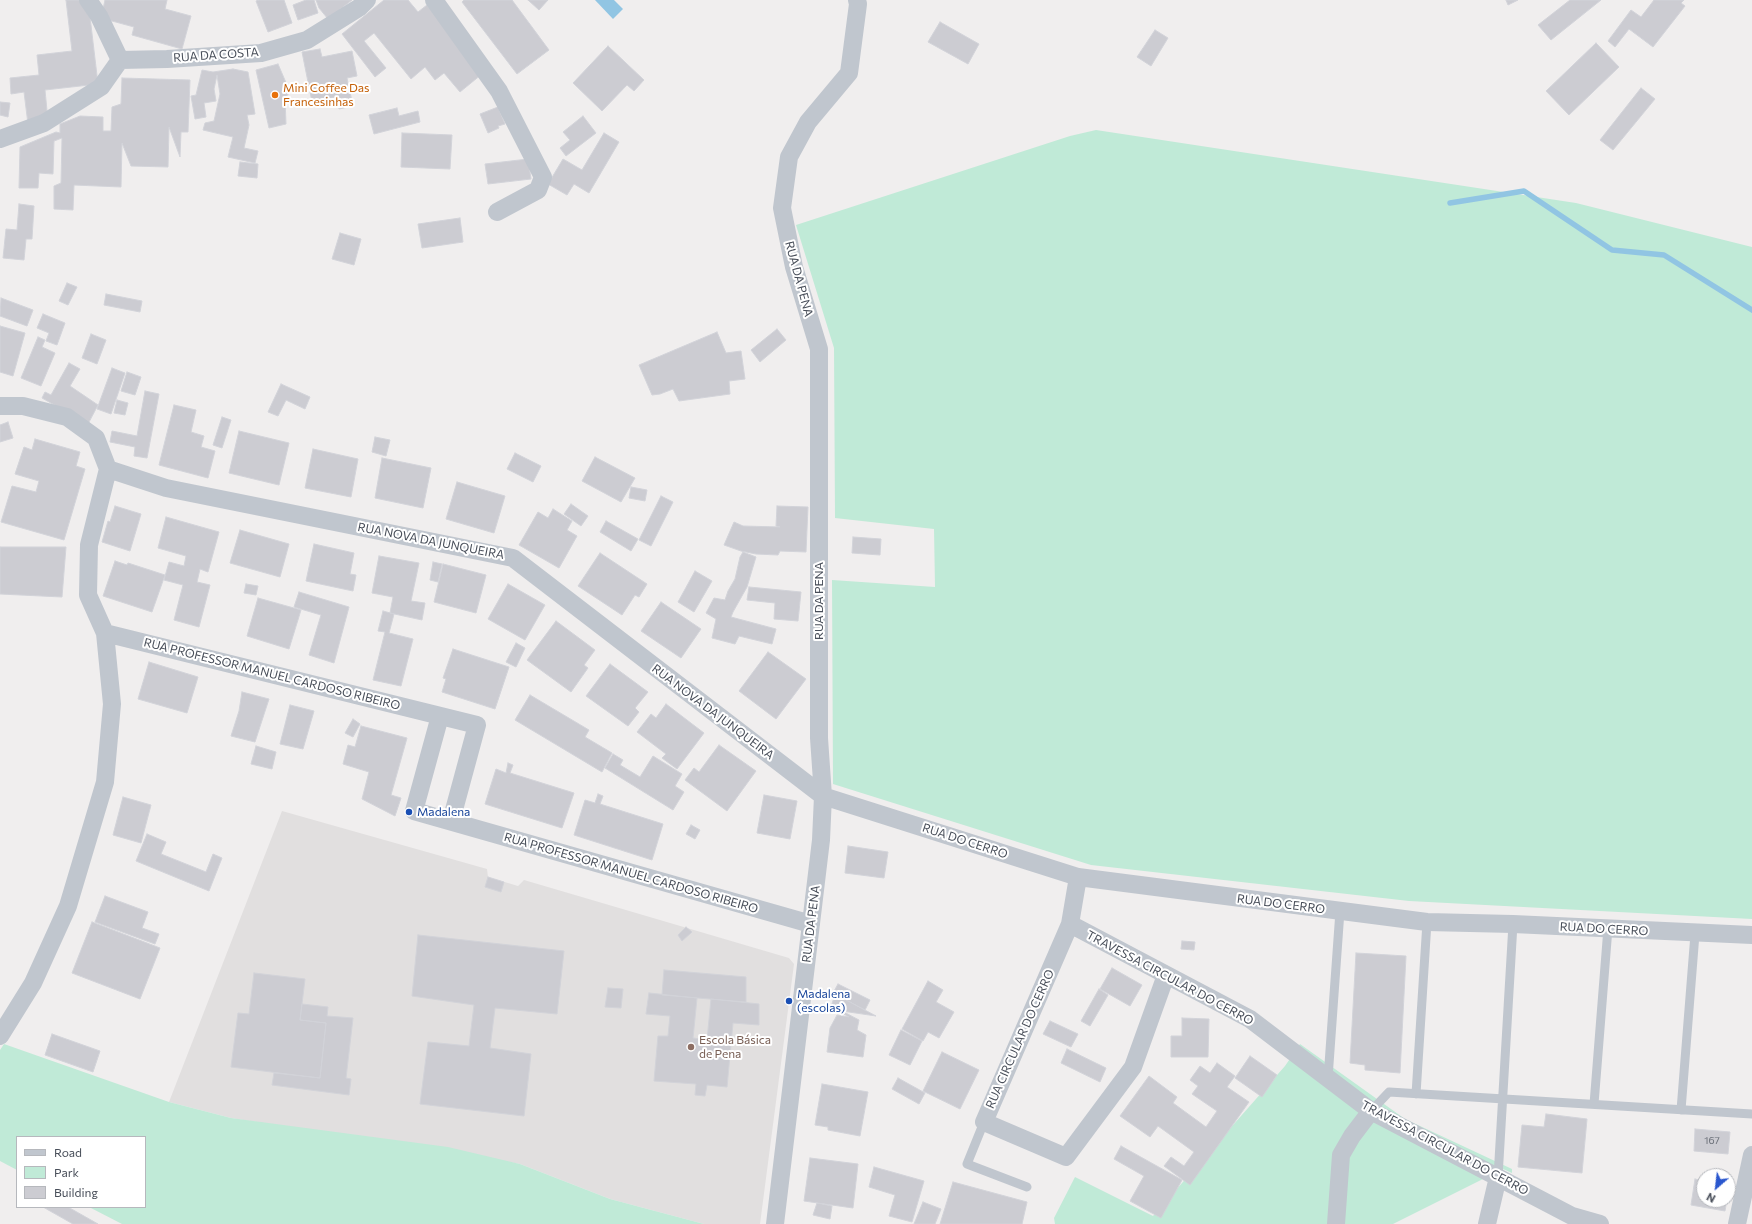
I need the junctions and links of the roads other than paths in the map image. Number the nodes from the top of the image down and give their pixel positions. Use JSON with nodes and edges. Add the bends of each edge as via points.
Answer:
{"nodes":[{"id":1,"x":88,"y":0,"type":"edge"},
{"id":2,"x":368,"y":0,"type":"edge"},
{"id":3,"x":434,"y":0,"type":"edge"},
{"id":4,"x":857,"y":0,"type":"edge"},
{"id":5,"x":120,"y":60,"type":"junction"},
{"id":6,"x":0,"y":139,"type":"edge"},
{"id":7,"x":497,"y":212,"type":"dead end"},
{"id":8,"x":0,"y":406,"type":"edge"},
{"id":9,"x":108,"y":469,"type":"junction"},
{"id":10,"x":105,"y":633,"type":"junction"},
{"id":11,"x":440,"y":716,"type":"junction"},
{"id":12,"x":824,"y":796,"type":"junction"},
{"id":13,"x":451,"y":821,"type":"junction"},
{"id":14,"x":1078,"y":877,"type":"junction"},
{"id":15,"x":1340,"y":911,"type":"junction"},
{"id":16,"x":1427,"y":922,"type":"junction"},
{"id":17,"x":812,"y":924,"type":"junction"},
{"id":18,"x":1070,"y":924,"type":"junction"},
{"id":19,"x":1514,"y":924,"type":"junction"},
{"id":20,"x":1608,"y":928,"type":"junction"},
{"id":21,"x":1695,"y":934,"type":"junction"},
{"id":22,"x":1752,"y":935,"type":"edge"},
{"id":23,"x":1166,"y":974,"type":"junction"},
{"id":24,"x":0,"y":1036,"type":"edge"},
{"id":25,"x":1328,"y":1078,"type":"junction"},
{"id":26,"x":1416,"y":1094,"type":"junction"},
{"id":27,"x":1503,"y":1099,"type":"junction"},
{"id":28,"x":1594,"y":1104,"type":"junction"},
{"id":29,"x":1681,"y":1110,"type":"junction"},
{"id":30,"x":1371,"y":1111,"type":"junction"},
{"id":31,"x":1752,"y":1114,"type":"edge"},
{"id":32,"x":984,"y":1122,"type":"junction"},
{"id":33,"x":1752,"y":1155,"type":"edge"},
{"id":34,"x":1498,"y":1177,"type":"junction"},
{"id":35,"x":1027,"y":1188,"type":"dead end"},
{"id":36,"x":1743,"y":1215,"type":"edge"},
{"id":37,"x":775,"y":1224,"type":"edge"},
{"id":38,"x":1336,"y":1224,"type":"edge"},
{"id":39,"x":1487,"y":1224,"type":"edge"},
{"id":40,"x":1600,"y":1224,"type":"edge"}],
"edges":[{"from":1,"to":5,"type":"street","via":[[99,16]]},
{"from":2,"to":5,"type":"street","name":"RUA DA COSTA","via":[[306,40],[261,53]]},
{"from":3,"to":7,"type":"street","via":[[499,91],[543,176],[538,190]]},
{"from":4,"to":12,"type":"street","name":"RUA DA PENA","via":[[849,73],[808,122],[789,157],[782,208],[794,267],[819,349],[819,738]]},
{"from":5,"to":6,"type":"street","via":[[101,87],[44,123]]},
{"from":8,"to":9,"type":"street","via":[[23,406],[67,417],[96,438]]},
{"from":9,"to":10,"type":"street","via":[[88,552],[88,595]]},
{"from":9,"to":12,"type":"street","name":"RUA NOVA DA JUNQUEIRA","via":[[166,488],[513,558]]},
{"from":10,"to":11,"type":"street","name":"RUA PROFESSOR MANUEL CARDOSO RIBEIRO"},
{"from":10,"to":24,"type":"street","via":[[112,704],[105,782],[68,906],[33,984]]},
{"from":11,"to":13,"type":"street","name":"RUA PROFESSOR MANUEL CARDOSO RIBEIRO","via":[[414,811]]},
{"from":11,"to":13,"type":"street","name":"RUA PROFESSOR MANUEL CARDOSO RIBEIRO","via":[[477,725]]},
{"from":12,"to":14,"type":"street","name":"RUA DO CERRO"},
{"from":12,"to":17,"type":"street","name":"RUA DA PENA","via":[[822,840]]},
{"from":13,"to":17,"type":"street","name":"RUA PROFESSOR MANUEL CARDOSO RIBEIRO"},
{"from":14,"to":15,"type":"street","name":"RUA DO CERRO"},
{"from":14,"to":18,"type":"street","name":"RUA CIRCULAR DO CERRO"},
{"from":15,"to":16,"type":"street","name":"RUA DO CERRO"},
{"from":15,"to":25,"type":"lane"},
{"from":16,"to":19,"type":"street","name":"RUA DO CERRO"},
{"from":16,"to":26,"type":"lane"},
{"from":17,"to":37,"type":"street","name":"RUA DA PENA"},
{"from":18,"to":23,"type":"street","name":"TRAVESSA CIRCULAR DO CERRO"},
{"from":18,"to":32,"type":"street","name":"RUA CIRCULAR DO CERRO"},
{"from":19,"to":20,"type":"street","name":"RUA DO CERRO"},
{"from":19,"to":27,"type":"lane"},
{"from":20,"to":21,"type":"street","name":"RUA DO CERRO"},
{"from":20,"to":28,"type":"lane"},
{"from":21,"to":22,"type":"street","name":"RUA DO CERRO"},
{"from":21,"to":29,"type":"lane"},
{"from":23,"to":25,"type":"street","name":"TRAVESSA CIRCULAR DO CERRO","via":[[1250,1018]]},
{"from":23,"to":32,"type":"street","name":"RUA CIRCULAR DO CERRO","via":[[1133,1067],[1066,1157]]},
{"from":25,"to":30,"type":"street","name":"TRAVESSA CIRCULAR DO CERRO"},
{"from":26,"to":27,"type":"lane"},
{"from":26,"to":30,"type":"lane","via":[[1389,1092]]},
{"from":27,"to":28,"type":"lane"},
{"from":27,"to":34,"type":"lane"},
{"from":28,"to":29,"type":"lane"},
{"from":29,"to":31,"type":"lane"},
{"from":30,"to":34,"type":"street","name":"TRAVESSA CIRCULAR DO CERRO"},
{"from":30,"to":38,"type":"street","via":[[1341,1154]]},
{"from":32,"to":35,"type":"lane","via":[[967,1164]]},
{"from":33,"to":36,"type":"street"},
{"from":34,"to":39,"type":"street"},
{"from":34,"to":40,"type":"street","name":"TRAVESSA CIRCULAR DO CERRO","via":[[1572,1216]]}]}
